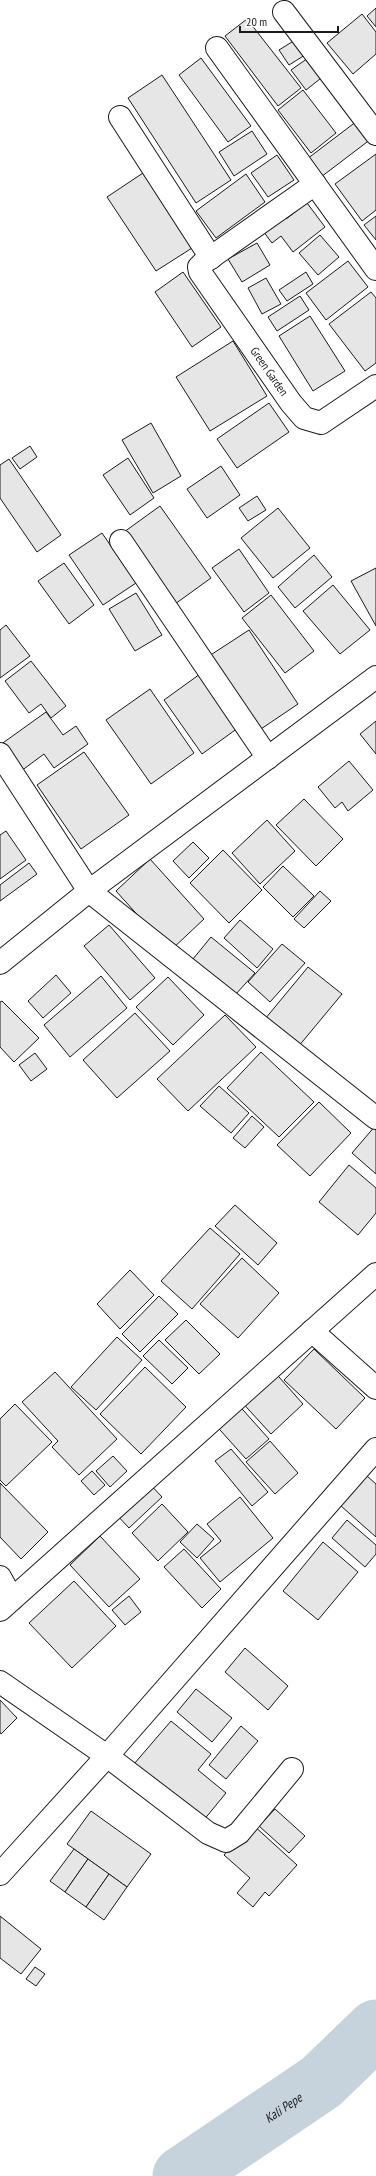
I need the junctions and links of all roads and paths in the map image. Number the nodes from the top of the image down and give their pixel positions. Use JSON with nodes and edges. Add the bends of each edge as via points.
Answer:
{"nodes":[{"id":1,"x":284,"y":12,"type":"dead end"},
{"id":2,"x":217,"y":48,"type":"dead end"},
{"id":3,"x":120,"y":117,"type":"dead end"},
{"id":4,"x":376,"y":134,"type":"edge"},
{"id":5,"x":315,"y":184,"type":"junction"},
{"id":6,"x":211,"y":258,"type":"junction"},
{"id":7,"x":376,"y":269,"type":"edge"},
{"id":8,"x":376,"y":386,"type":"edge"},
{"id":9,"x":121,"y":541,"type":"dead end"},
{"id":10,"x":376,"y":677,"type":"edge"},
{"id":11,"x":0,"y":754,"type":"edge"},
{"id":12,"x":268,"y":758,"type":"junction"},
{"id":13,"x":89,"y":891,"type":"junction"},
{"id":14,"x":0,"y":963,"type":"edge"},
{"id":15,"x":376,"y":1118,"type":"edge"},
{"id":16,"x":376,"y":1274,"type":"edge"},
{"id":17,"x":312,"y":1331,"type":"junction"},
{"id":18,"x":376,"y":1388,"type":"edge"},
{"id":19,"x":376,"y":1449,"type":"edge"},
{"id":20,"x":0,"y":1577,"type":"edge"},
{"id":21,"x":6,"y":1604,"type":"edge"},
{"id":22,"x":0,"y":1682,"type":"edge"},
{"id":23,"x":107,"y":1756,"type":"junction"},
{"id":24,"x":292,"y":1769,"type":"dead end"},
{"id":25,"x":0,"y":1874,"type":"edge"}],
"edges":[{"from":1,"to":4,"type":"street"},
{"from":2,"to":5,"type":"street"},
{"from":3,"to":6,"type":"street"},
{"from":5,"to":6,"type":"street","name":"Green Garden"},
{"from":5,"to":7,"type":"street"},
{"from":6,"to":8,"type":"street","name":"Green Garden","via":[[199,267],[200,272],[290,403],[304,418],[321,423]]},
{"from":9,"to":12,"type":"street"},
{"from":10,"to":12,"type":"street"},
{"from":11,"to":13,"type":"street"},
{"from":12,"to":13,"type":"street"},
{"from":13,"to":14,"type":"street"},
{"from":13,"to":15,"type":"street"},
{"from":16,"to":17,"type":"street"},
{"from":17,"to":18,"type":"street"},
{"from":17,"to":21,"type":"street"},
{"from":19,"to":23,"type":"street"},
{"from":20,"to":21,"type":"street"},
{"from":22,"to":23,"type":"street"},
{"from":23,"to":24,"type":"street","via":[[208,1833],[226,1841],[239,1833]]},
{"from":23,"to":25,"type":"street"}]}
